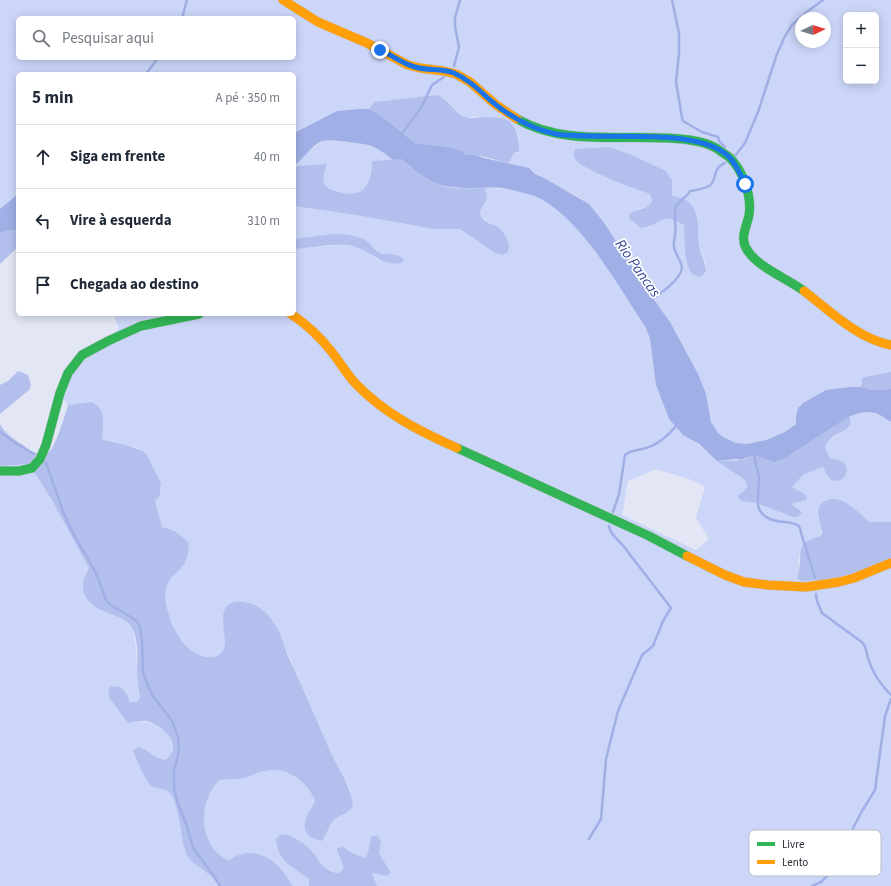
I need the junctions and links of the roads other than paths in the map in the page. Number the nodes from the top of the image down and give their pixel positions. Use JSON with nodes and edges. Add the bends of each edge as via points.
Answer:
{"nodes":[{"id":1,"x":283,"y":0,"type":"edge"},
{"id":2,"x":189,"y":316,"type":"edge"},
{"id":3,"x":294,"y":316,"type":"edge"},
{"id":4,"x":891,"y":345,"type":"edge"},
{"id":5,"x":0,"y":471,"type":"edge"},
{"id":6,"x":891,"y":563,"type":"edge"}],
"edges":[{"from":1,"to":4,"type":"street","via":[[317,22],[408,65],[425,70],[445,70],[454,73],[473,84],[516,119],[544,131],[572,136],[678,139],[712,145],[734,162],[745,184],[750,206],[744,242],[751,254],[837,316],[880,342]]},
{"from":2,"to":5,"type":"street","via":[[141,326],[82,355],[68,373],[40,459],[32,468]]},
{"from":3,"to":6,"type":"street","via":[[328,347],[356,384],[383,409],[406,424],[649,536],[725,575],[744,582],[768,586],[806,587],[854,578]]}]}
